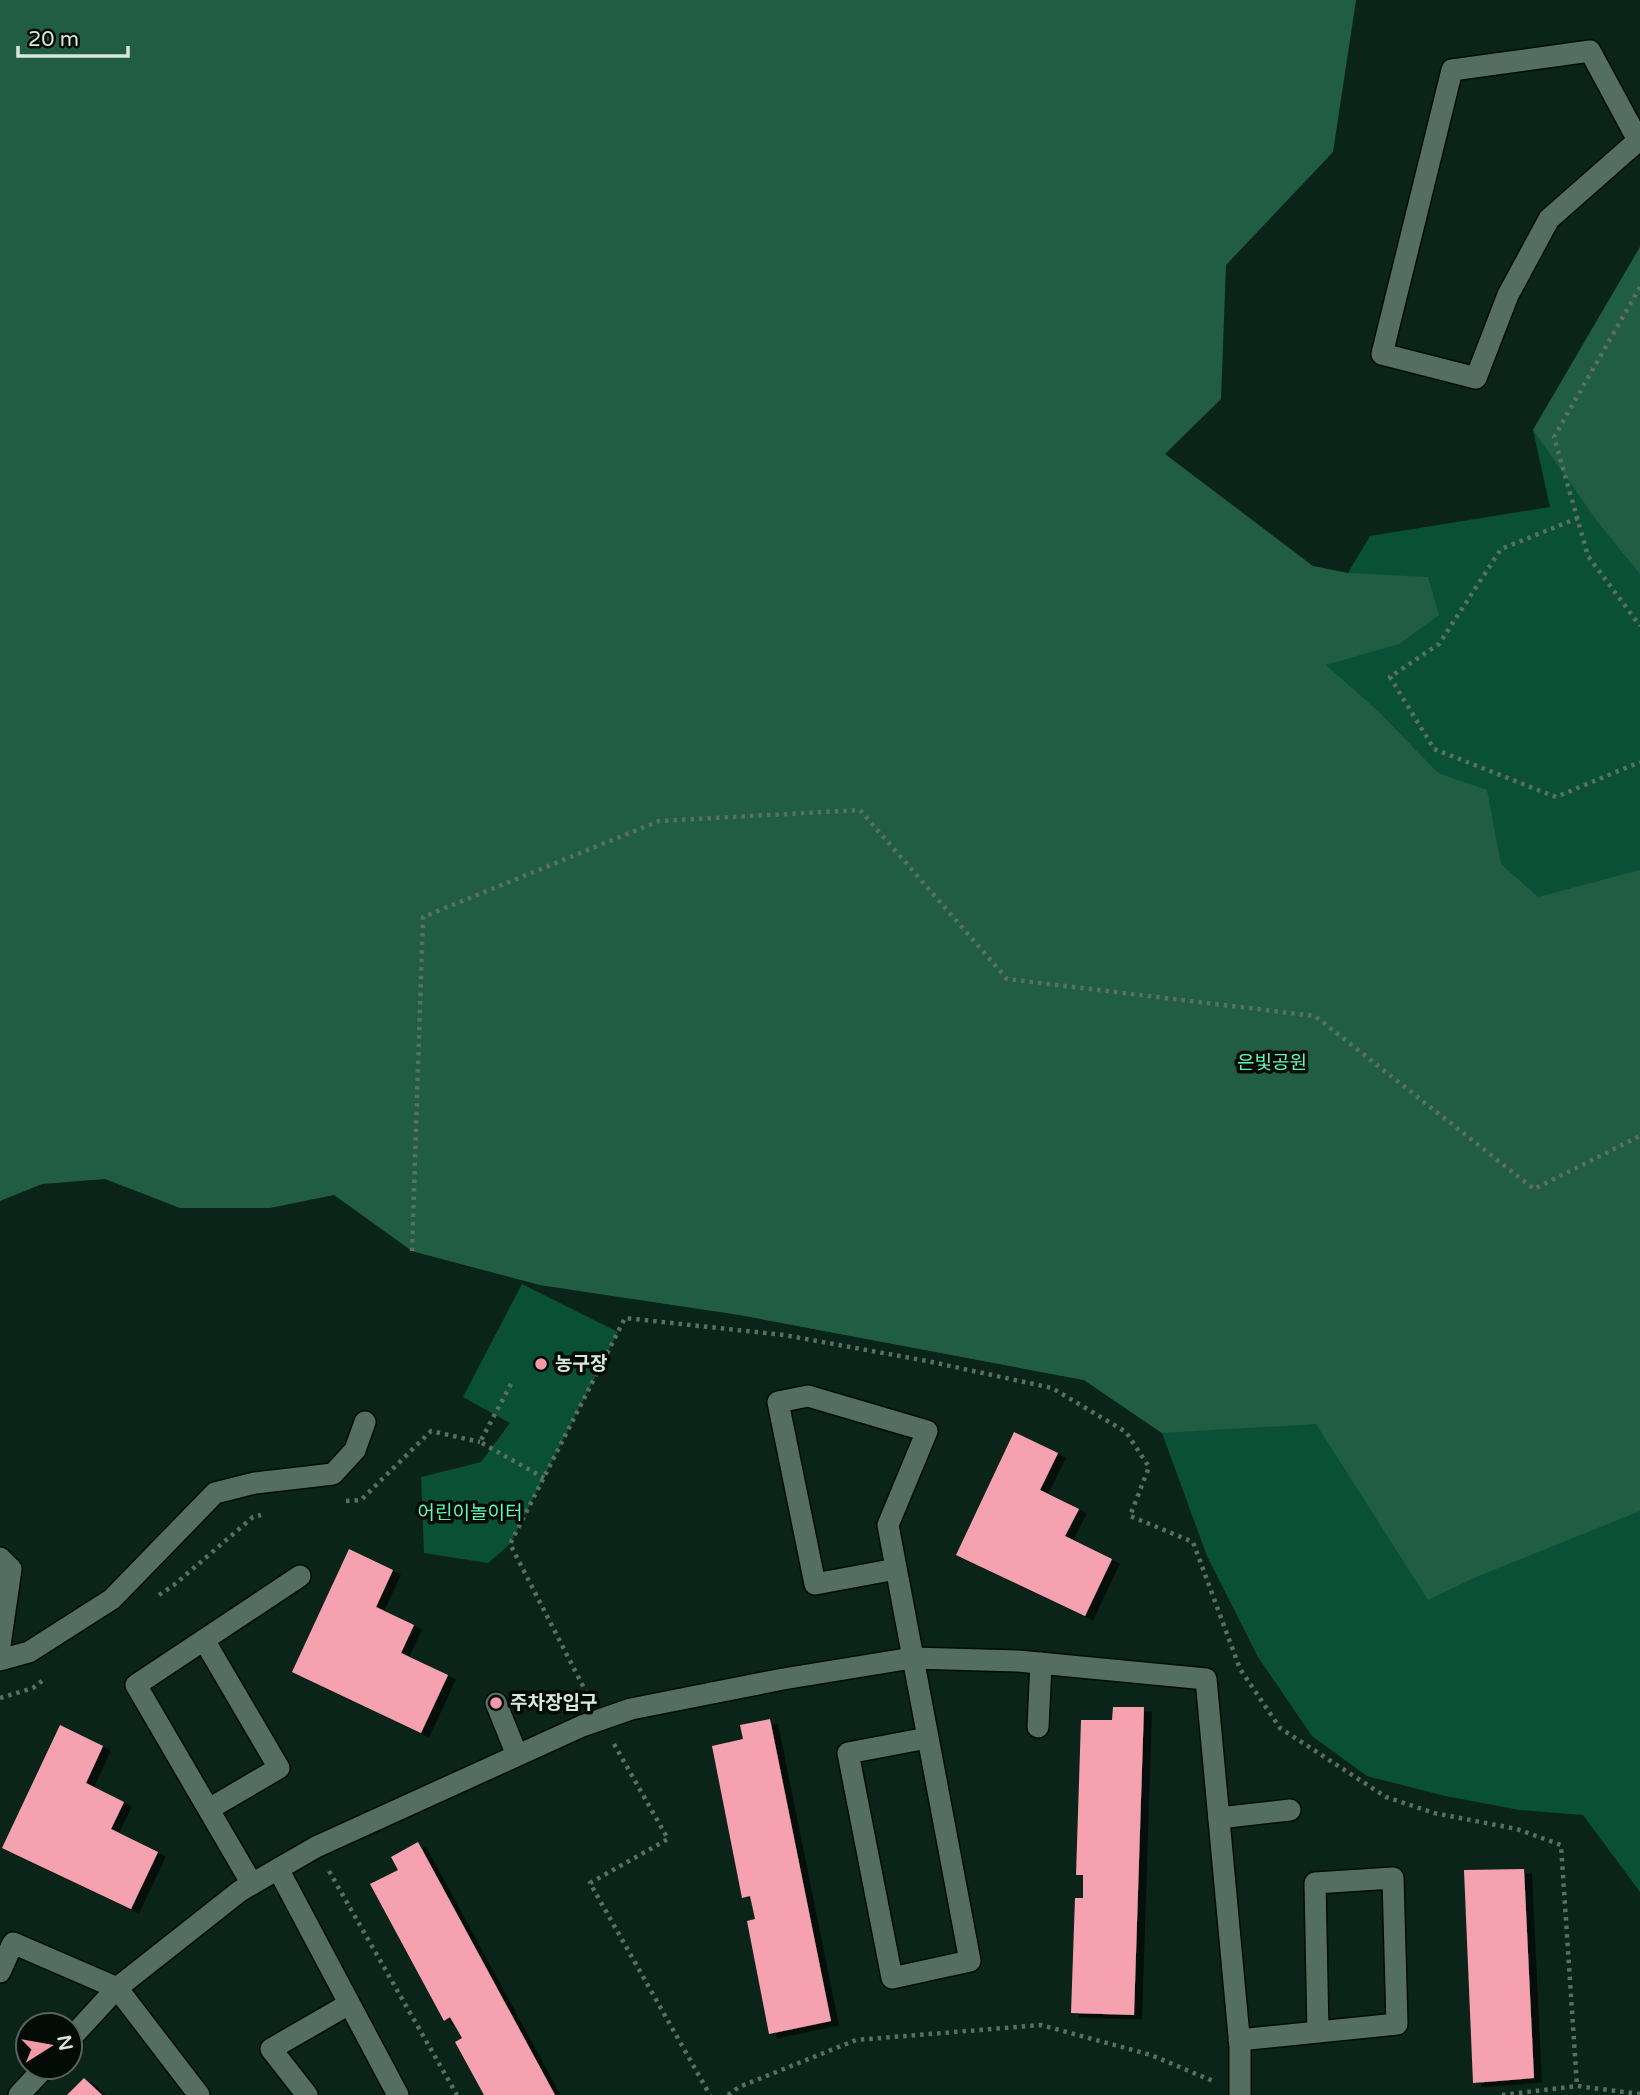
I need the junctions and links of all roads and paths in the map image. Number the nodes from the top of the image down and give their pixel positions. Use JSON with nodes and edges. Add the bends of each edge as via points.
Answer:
{"nodes":[{"id":1,"x":1639,"y":139,"type":"edge"},
{"id":2,"x":1640,"y":287,"type":"edge"},
{"id":3,"x":1578,"y":518,"type":"junction"},
{"id":4,"x":1640,"y":626,"type":"edge"},
{"id":5,"x":1640,"y":762,"type":"edge"},
{"id":6,"x":1640,"y":1136,"type":"edge"},
{"id":7,"x":412,"y":1251,"type":"dead end"},
{"id":8,"x":511,"y":1384,"type":"dead end"},
{"id":9,"x":365,"y":1422,"type":"dead end"},
{"id":10,"x":480,"y":1443,"type":"junction"},
{"id":11,"x":544,"y":1478,"type":"dead end"},
{"id":12,"x":337,"y":1502,"type":"dead end"},
{"id":13,"x":265,"y":1514,"type":"dead end"},
{"id":14,"x":0,"y":1558,"type":"edge"},
{"id":15,"x":896,"y":1569,"type":"junction"},
{"id":16,"x":300,"y":1576,"type":"dead end"},
{"id":17,"x":152,"y":1600,"type":"dead end"},
{"id":18,"x":204,"y":1640,"type":"junction"},
{"id":19,"x":0,"y":1645,"type":"edge"},
{"id":20,"x":912,"y":1658,"type":"junction"},
{"id":21,"x":0,"y":1660,"type":"edge"},
{"id":22,"x":1041,"y":1663,"type":"junction"},
{"id":23,"x":43,"y":1679,"type":"dead end"},
{"id":24,"x":0,"y":1698,"type":"edge"},
{"id":25,"x":496,"y":1703,"type":"dead end"},
{"id":26,"x":1038,"y":1727,"type":"dead end"},
{"id":27,"x":927,"y":1738,"type":"junction"},
{"id":28,"x":517,"y":1755,"type":"junction"},
{"id":29,"x":209,"y":1810,"type":"junction"},
{"id":30,"x":1290,"y":1810,"type":"dead end"},
{"id":31,"x":1219,"y":1818,"type":"junction"},
{"id":32,"x":316,"y":1847,"type":"junction"},
{"id":33,"x":278,"y":1869,"type":"junction"},
{"id":34,"x":252,"y":1884,"type":"junction"},
{"id":35,"x":0,"y":1972,"type":"edge"},
{"id":36,"x":117,"y":1988,"type":"junction"},
{"id":37,"x":349,"y":2004,"type":"junction"},
{"id":38,"x":84,"y":2024,"type":"edge"},
{"id":39,"x":1318,"y":2032,"type":"junction"},
{"id":40,"x":1239,"y":2040,"type":"junction"},
{"id":41,"x":32,"y":2081,"type":"edge"},
{"id":42,"x":1240,"y":2091,"type":"edge"},
{"id":43,"x":1640,"y":2094,"type":"edge"},
{"id":44,"x":19,"y":2095,"type":"edge"},
{"id":45,"x":199,"y":2095,"type":"edge"},
{"id":46,"x":307,"y":2095,"type":"edge"},
{"id":47,"x":398,"y":2095,"type":"edge"},
{"id":48,"x":457,"y":2095,"type":"edge"},
{"id":49,"x":728,"y":2095,"type":"edge"},
{"id":50,"x":1502,"y":2095,"type":"edge"}],
"edges":[{"from":1,"to":1,"type":"street","via":[[1590,51],[1452,70],[1382,354],[1476,378],[1508,295],[1549,219]]},
{"from":2,"to":3,"type":"path","via":[[1554,437]]},
{"from":3,"to":4,"type":"path","via":[[1588,556]]},
{"from":3,"to":5,"type":"path","via":[[1501,549],[1439,644],[1390,677],[1434,749],[1556,797]]},
{"from":6,"to":7,"type":"path","via":[[1534,1189],[1315,1016],[1007,979],[860,810],[659,821],[424,917]]},
{"from":8,"to":10,"type":"path"},
{"from":9,"to":21,"type":"street","via":[[355,1450],[333,1474],[255,1483],[215,1493],[111,1599],[29,1651]]},
{"from":10,"to":11,"type":"path"},
{"from":10,"to":12,"type":"path","via":[[431,1431],[361,1500]]},
{"from":13,"to":17,"type":"path","via":[[253,1517]]},
{"from":14,"to":19,"type":"street","via":[[11,1569]]},
{"from":15,"to":15,"type":"street","via":[[888,1525],[927,1431],[808,1396],[778,1402],[815,1584]]},
{"from":15,"to":20,"type":"street"},
{"from":16,"to":18,"type":"street"},
{"from":18,"to":29,"type":"street","via":[[136,1685]]},
{"from":18,"to":29,"type":"street","via":[[279,1768]]},
{"from":20,"to":22,"type":"street"},
{"from":20,"to":27,"type":"street"},
{"from":20,"to":28,"type":"street","via":[[631,1709]]},
{"from":22,"to":26,"type":"street"},
{"from":22,"to":31,"type":"street","via":[[1206,1679]]},
{"from":23,"to":24,"type":"path","via":[[33,1688]]},
{"from":25,"to":28,"type":"street"},
{"from":27,"to":27,"type":"street","via":[[970,1961],[892,1978],[848,1753]]},
{"from":28,"to":32,"type":"street"},
{"from":29,"to":34,"type":"street"},
{"from":30,"to":31,"type":"street"},
{"from":31,"to":40,"type":"street"},
{"from":32,"to":33,"type":"street"},
{"from":32,"to":48,"type":"path"},
{"from":33,"to":34,"type":"street"},
{"from":33,"to":37,"type":"street"},
{"from":34,"to":36,"type":"street"},
{"from":35,"to":36,"type":"street","via":[[13,1943]]},
{"from":36,"to":38,"type":"street"},
{"from":36,"to":45,"type":"street"},
{"from":37,"to":46,"type":"street","via":[[271,2049]]},
{"from":37,"to":47,"type":"street"},
{"from":39,"to":39,"type":"street","via":[[1397,2024],[1392,1878],[1315,1883]]},
{"from":39,"to":40,"type":"street"},
{"from":40,"to":42,"type":"street"},
{"from":41,"to":44,"type":"street"},
{"from":42,"to":49,"type":"path","via":[[1151,2055],[1041,2025],[856,2040]]},
{"from":43,"to":50,"type":"path","via":[[1577,2086]]}]}
